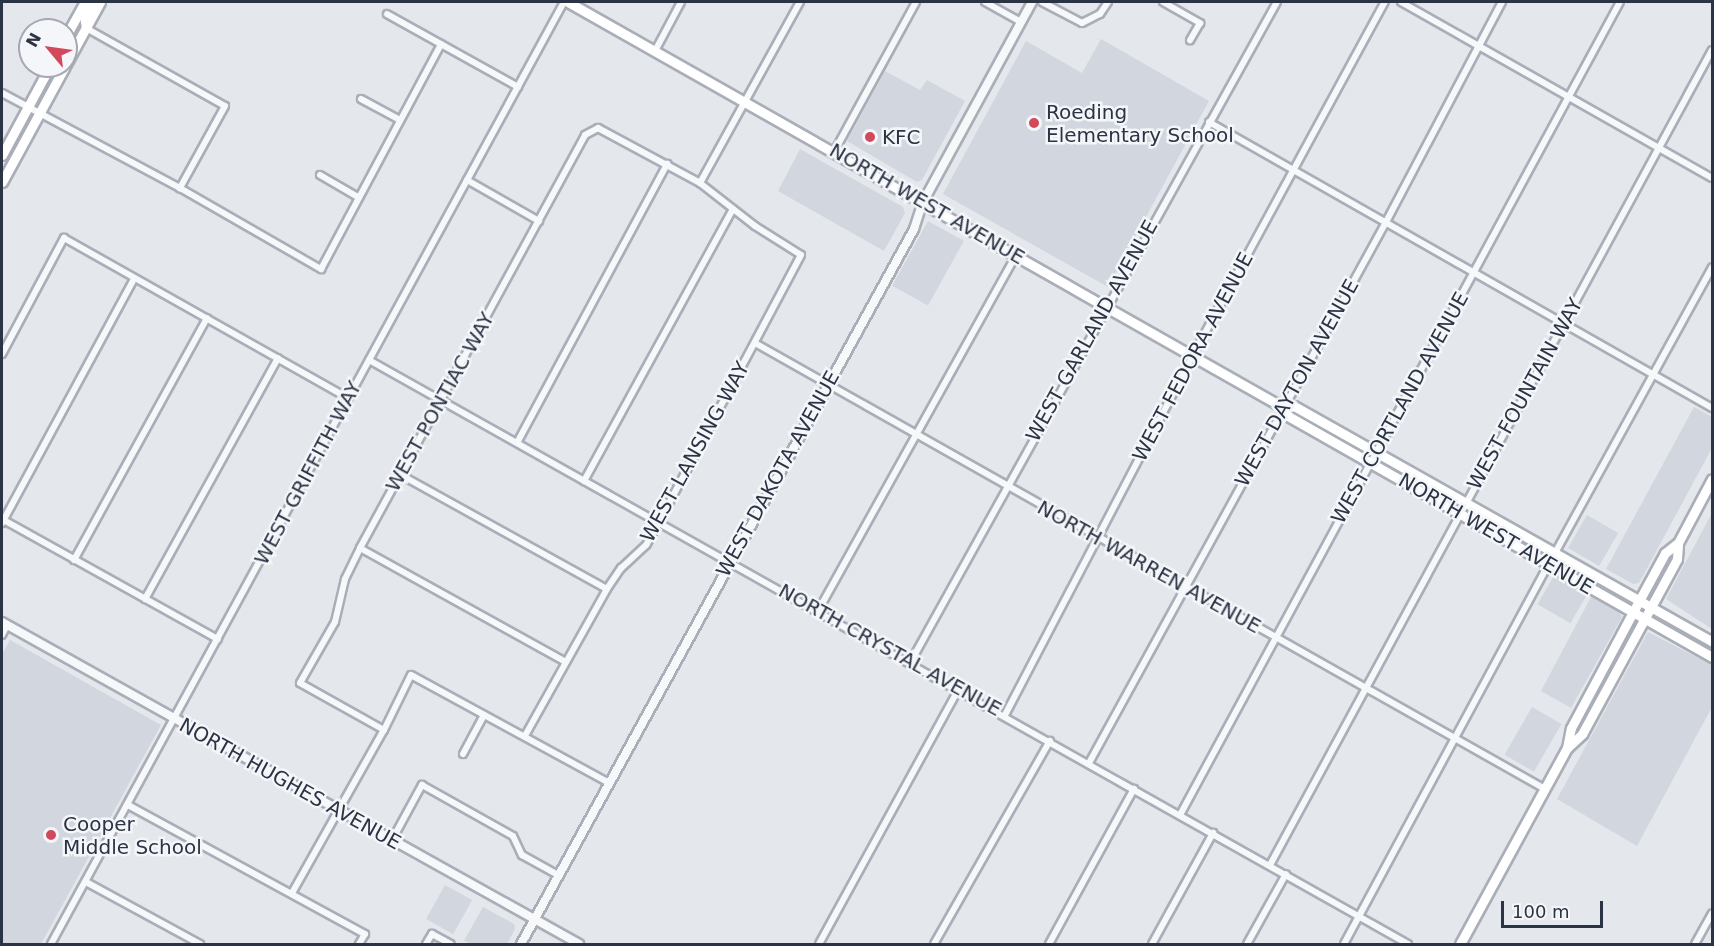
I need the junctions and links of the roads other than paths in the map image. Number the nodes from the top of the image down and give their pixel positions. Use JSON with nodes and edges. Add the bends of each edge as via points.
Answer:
{"nodes":[{"id":1,"x":85,"y":2,"type":"edge"},
{"id":2,"x":92,"y":2,"type":"edge"},
{"id":3,"x":100,"y":2,"type":"edge"},
{"id":4,"x":566,"y":2,"type":"edge"},
{"id":5,"x":681,"y":2,"type":"edge"},
{"id":6,"x":800,"y":2,"type":"edge"},
{"id":7,"x":916,"y":2,"type":"edge"},
{"id":8,"x":985,"y":2,"type":"edge"},
{"id":9,"x":1032,"y":2,"type":"edge"},
{"id":10,"x":1042,"y":2,"type":"edge"},
{"id":11,"x":1108,"y":2,"type":"edge"},
{"id":12,"x":1163,"y":2,"type":"edge"},
{"id":13,"x":1277,"y":2,"type":"edge"},
{"id":14,"x":1385,"y":2,"type":"edge"},
{"id":15,"x":1401,"y":2,"type":"edge"},
{"id":16,"x":1502,"y":2,"type":"edge"},
{"id":17,"x":1620,"y":2,"type":"edge"},
{"id":18,"x":387,"y":14,"type":"dead end"},
{"id":19,"x":76,"y":18,"type":"edge"},
{"id":20,"x":1021,"y":22,"type":"junction"},
{"id":21,"x":86,"y":28,"type":"junction"},
{"id":22,"x":1190,"y":40,"type":"dead end"},
{"id":23,"x":78,"y":42,"type":"edge"},
{"id":24,"x":441,"y":44,"type":"junction"},
{"id":25,"x":1479,"y":45,"type":"junction"},
{"id":26,"x":1713,"y":50,"type":"edge"},
{"id":27,"x":655,"y":51,"type":"junction"},
{"id":28,"x":43,"y":78,"type":"edge"},
{"id":29,"x":58,"y":78,"type":"edge"},
{"id":30,"x":518,"y":87,"type":"junction"},
{"id":31,"x":2,"y":93,"type":"edge"},
{"id":32,"x":1569,"y":96,"type":"junction"},
{"id":33,"x":361,"y":99,"type":"dead end"},
{"id":34,"x":744,"y":101,"type":"junction"},
{"id":35,"x":29,"y":104,"type":"junction"},
{"id":36,"x":40,"y":111,"type":"junction"},
{"id":37,"x":400,"y":120,"type":"junction"},
{"id":38,"x":1209,"y":122,"type":"junction"},
{"id":39,"x":1660,"y":147,"type":"junction"},
{"id":40,"x":835,"y":150,"type":"junction"},
{"id":41,"x":2,"y":155,"type":"edge"},
{"id":42,"x":667,"y":164,"type":"junction"},
{"id":43,"x":1294,"y":169,"type":"junction"},
{"id":44,"x":320,"y":175,"type":"dead end"},
{"id":45,"x":1713,"y":178,"type":"edge"},
{"id":46,"x":467,"y":180,"type":"junction"},
{"id":47,"x":2,"y":182,"type":"edge"},
{"id":48,"x":700,"y":183,"type":"junction"},
{"id":49,"x":180,"y":188,"type":"junction"},
{"id":50,"x":358,"y":196,"type":"junction"},
{"id":51,"x":923,"y":202,"type":"junction"},
{"id":52,"x":733,"y":209,"type":"junction"},
{"id":53,"x":539,"y":221,"type":"junction"},
{"id":54,"x":1386,"y":222,"type":"junction"},
{"id":55,"x":1016,"y":255,"type":"junction"},
{"id":56,"x":1713,"y":267,"type":"edge"},
{"id":57,"x":1474,"y":273,"type":"junction"},
{"id":58,"x":134,"y":279,"type":"junction"},
{"id":59,"x":1106,"y":306,"type":"junction"},
{"id":60,"x":207,"y":318,"type":"junction"},
{"id":61,"x":1564,"y":324,"type":"junction"},
{"id":62,"x":755,"y":343,"type":"junction"},
{"id":63,"x":2,"y":354,"type":"edge"},
{"id":64,"x":1193,"y":355,"type":"junction"},
{"id":65,"x":278,"y":358,"type":"junction"},
{"id":66,"x":369,"y":360,"type":"junction"},
{"id":67,"x":1655,"y":374,"type":"junction"},
{"id":68,"x":829,"y":382,"type":"junction"},
{"id":69,"x":348,"y":398,"type":"junction"},
{"id":70,"x":441,"y":400,"type":"junction"},
{"id":71,"x":1284,"y":408,"type":"junction"},
{"id":72,"x":1713,"y":408,"type":"edge"},
{"id":73,"x":920,"y":434,"type":"junction"},
{"id":74,"x":518,"y":441,"type":"junction"},
{"id":75,"x":1376,"y":452,"type":"junction"},
{"id":76,"x":1371,"y":462,"type":"junction"},
{"id":77,"x":401,"y":475,"type":"junction"},
{"id":78,"x":1713,"y":479,"type":"edge"},
{"id":79,"x":584,"y":481,"type":"junction"},
{"id":80,"x":1007,"y":486,"type":"junction"},
{"id":81,"x":1467,"y":501,"type":"junction"},
{"id":82,"x":1460,"y":513,"type":"junction"},
{"id":83,"x":2,"y":520,"type":"edge"},
{"id":84,"x":659,"y":522,"type":"junction"},
{"id":85,"x":1097,"y":537,"type":"junction"},
{"id":86,"x":1678,"y":543,"type":"junction"},
{"id":87,"x":360,"y":548,"type":"junction"},
{"id":88,"x":1555,"y":553,"type":"junction"},
{"id":89,"x":74,"y":560,"type":"junction"},
{"id":90,"x":730,"y":561,"type":"junction"},
{"id":91,"x":1549,"y":564,"type":"junction"},
{"id":92,"x":1185,"y":586,"type":"junction"},
{"id":93,"x":607,"y":590,"type":"junction"},
{"id":94,"x":145,"y":599,"type":"junction"},
{"id":95,"x":1640,"y":600,"type":"junction"},
{"id":96,"x":1651,"y":606,"type":"junction"},
{"id":97,"x":818,"y":611,"type":"junction"},
{"id":98,"x":1633,"y":612,"type":"junction"},
{"id":99,"x":1644,"y":618,"type":"junction"},
{"id":100,"x":4,"y":624,"type":"edge"},
{"id":101,"x":2,"y":635,"type":"edge"},
{"id":102,"x":1275,"y":637,"type":"junction"},
{"id":103,"x":218,"y":639,"type":"junction"},
{"id":104,"x":1713,"y":642,"type":"edge"},
{"id":105,"x":1713,"y":657,"type":"edge"},
{"id":106,"x":566,"y":662,"type":"junction"},
{"id":107,"x":910,"y":663,"type":"junction"},
{"id":108,"x":1364,"y":689,"type":"junction"},
{"id":109,"x":958,"y":690,"type":"junction"},
{"id":110,"x":484,"y":715,"type":"junction"},
{"id":111,"x":1005,"y":715,"type":"junction"},
{"id":112,"x":174,"y":719,"type":"junction"},
{"id":113,"x":384,"y":730,"type":"junction"},
{"id":114,"x":525,"y":736,"type":"junction"},
{"id":115,"x":1456,"y":738,"type":"junction"},
{"id":116,"x":1050,"y":741,"type":"junction"},
{"id":117,"x":1567,"y":748,"type":"junction"},
{"id":118,"x":464,"y":754,"type":"dead end"},
{"id":119,"x":1089,"y":764,"type":"junction"},
{"id":120,"x":609,"y":783,"type":"junction"},
{"id":121,"x":1134,"y":789,"type":"junction"},
{"id":122,"x":1545,"y":789,"type":"junction"},
{"id":123,"x":128,"y":805,"type":"junction"},
{"id":124,"x":339,"y":810,"type":"junction"},
{"id":125,"x":1180,"y":815,"type":"junction"},
{"id":126,"x":1213,"y":833,"type":"junction"},
{"id":127,"x":392,"y":840,"type":"junction"},
{"id":128,"x":1270,"y":865,"type":"junction"},
{"id":129,"x":1286,"y":874,"type":"junction"},
{"id":130,"x":560,"y":876,"type":"junction"},
{"id":131,"x":86,"y":882,"type":"junction"},
{"id":132,"x":292,"y":893,"type":"junction"},
{"id":133,"x":1713,"y":913,"type":"edge"},
{"id":134,"x":1360,"y":916,"type":"junction"},
{"id":135,"x":534,"y":921,"type":"junction"},
{"id":136,"x":51,"y":945,"type":"edge"},
{"id":137,"x":200,"y":945,"type":"edge"},
{"id":138,"x":359,"y":945,"type":"edge"},
{"id":139,"x":426,"y":945,"type":"edge"},
{"id":140,"x":451,"y":945,"type":"edge"},
{"id":141,"x":521,"y":945,"type":"edge"},
{"id":142,"x":579,"y":945,"type":"edge"},
{"id":143,"x":819,"y":945,"type":"edge"},
{"id":144,"x":934,"y":945,"type":"edge"},
{"id":145,"x":1049,"y":945,"type":"edge"},
{"id":146,"x":1152,"y":945,"type":"edge"},
{"id":147,"x":1247,"y":945,"type":"edge"},
{"id":148,"x":1344,"y":945,"type":"edge"},
{"id":149,"x":1408,"y":945,"type":"edge"},
{"id":150,"x":1460,"y":945,"type":"edge"},
{"id":151,"x":1695,"y":945,"type":"edge"}],
"edges":[{"from":1,"to":19,"type":"main road"},
{"from":2,"to":21,"type":"main road","via":[[84,16]]},
{"from":3,"to":21,"type":"main road"},
{"from":4,"to":27,"type":"main road","name":"NORTH WEST AVENUE"},
{"from":4,"to":30,"type":"street","name":"WEST GRIFFITH WAY"},
{"from":5,"to":27,"type":"street"},
{"from":6,"to":34,"type":"street"},
{"from":7,"to":40,"type":"street"},
{"from":8,"to":20,"type":"street"},
{"from":9,"to":20,"type":"street","name":"WEST DAKOTA AVENUE"},
{"from":10,"to":11,"type":"street","via":[[1082,23],[1100,14]]},
{"from":12,"to":22,"type":"street","via":[[1200,23]]},
{"from":13,"to":38,"type":"street","name":"WEST GARLAND AVENUE"},
{"from":14,"to":43,"type":"street","name":"WEST FEDORA AVENUE"},
{"from":15,"to":25,"type":"street"},
{"from":16,"to":25,"type":"street","name":"WEST DAYTON AVENUE"},
{"from":17,"to":32,"type":"street","name":"WEST CORTLAND AVENUE"},
{"from":18,"to":24,"type":"street"},
{"from":20,"to":51,"type":"street","name":"WEST DAKOTA AVENUE"},
{"from":21,"to":23,"type":"main road"},
{"from":21,"to":49,"type":"street","via":[[225,106]]},
{"from":24,"to":30,"type":"street"},
{"from":24,"to":37,"type":"street"},
{"from":25,"to":32,"type":"street"},
{"from":25,"to":54,"type":"street","name":"WEST DAYTON AVENUE"},
{"from":26,"to":39,"type":"street","name":"WEST FOUNTAIN WAY"},
{"from":27,"to":34,"type":"main road","name":"NORTH WEST AVENUE"},
{"from":28,"to":35,"type":"main road"},
{"from":29,"to":36,"type":"main road"},
{"from":30,"to":46,"type":"street","name":"WEST GRIFFITH WAY"},
{"from":31,"to":35,"type":"street"},
{"from":32,"to":39,"type":"street"},
{"from":32,"to":57,"type":"street","name":"WEST CORTLAND AVENUE"},
{"from":33,"to":37,"type":"street"},
{"from":34,"to":40,"type":"main road","name":"NORTH WEST AVENUE"},
{"from":34,"to":48,"type":"street"},
{"from":35,"to":36,"type":"street"},
{"from":35,"to":41,"type":"main road"},
{"from":36,"to":47,"type":"main road"},
{"from":36,"to":49,"type":"street"},
{"from":37,"to":50,"type":"street"},
{"from":38,"to":43,"type":"street"},
{"from":38,"to":59,"type":"street","name":"WEST GARLAND AVENUE"},
{"from":39,"to":45,"type":"street"},
{"from":39,"to":61,"type":"street","name":"WEST FOUNTAIN WAY"},
{"from":40,"to":51,"type":"main road","name":"NORTH WEST AVENUE"},
{"from":42,"to":48,"type":"street"},
{"from":42,"to":53,"type":"street","name":"WEST PONTIAC WAY","via":[[594,128],[585,135]]},
{"from":42,"to":74,"type":"street"},
{"from":43,"to":54,"type":"street"},
{"from":43,"to":64,"type":"street","name":"WEST FEDORA AVENUE"},
{"from":44,"to":50,"type":"street"},
{"from":46,"to":53,"type":"street"},
{"from":46,"to":66,"type":"street","name":"WEST GRIFFITH WAY"},
{"from":48,"to":52,"type":"street"},
{"from":49,"to":50,"type":"street","via":[[321,269]]},
{"from":51,"to":55,"type":"main road","name":"NORTH WEST AVENUE"},
{"from":51,"to":68,"type":"street","name":"WEST DAKOTA AVENUE","via":[[914,229]]},
{"from":52,"to":62,"type":"street","name":"WEST LANSING WAY","via":[[801,255]]},
{"from":52,"to":79,"type":"street"},
{"from":53,"to":70,"type":"street","name":"WEST PONTIAC WAY"},
{"from":54,"to":57,"type":"street"},
{"from":54,"to":71,"type":"street","name":"WEST DAYTON AVENUE"},
{"from":55,"to":59,"type":"main road","name":"NORTH WEST AVENUE"},
{"from":55,"to":73,"type":"street"},
{"from":56,"to":67,"type":"street"},
{"from":57,"to":61,"type":"street"},
{"from":57,"to":75,"type":"street","name":"WEST CORTLAND AVENUE"},
{"from":58,"to":60,"type":"street"},
{"from":58,"to":63,"type":"street","via":[[64,238]]},
{"from":58,"to":83,"type":"street"},
{"from":59,"to":64,"type":"main road","name":"NORTH WEST AVENUE"},
{"from":59,"to":80,"type":"street","name":"WEST GARLAND AVENUE"},
{"from":60,"to":65,"type":"street"},
{"from":60,"to":89,"type":"street"},
{"from":61,"to":67,"type":"street"},
{"from":61,"to":81,"type":"street","name":"WEST FOUNTAIN WAY"},
{"from":62,"to":68,"type":"street","name":"NORTH WARREN AVENUE"},
{"from":62,"to":84,"type":"street","name":"WEST LANSING WAY"},
{"from":64,"to":71,"type":"main road","name":"NORTH WEST AVENUE"},
{"from":64,"to":85,"type":"street","name":"WEST FEDORA AVENUE"},
{"from":65,"to":69,"type":"street"},
{"from":65,"to":94,"type":"street"},
{"from":66,"to":69,"type":"street","name":"WEST GRIFFITH WAY"},
{"from":66,"to":70,"type":"street","name":"NORTH CRYSTAL AVENUE"},
{"from":67,"to":72,"type":"street"},
{"from":67,"to":88,"type":"street"},
{"from":68,"to":73,"type":"street","name":"NORTH WARREN AVENUE"},
{"from":68,"to":90,"type":"street","name":"WEST DAKOTA AVENUE"},
{"from":69,"to":103,"type":"street","name":"WEST GRIFFITH WAY"},
{"from":70,"to":74,"type":"street","name":"NORTH CRYSTAL AVENUE"},
{"from":70,"to":77,"type":"street","name":"WEST PONTIAC WAY"},
{"from":71,"to":75,"type":"main road","name":"NORTH WEST AVENUE","via":[[1294,406]]},
{"from":71,"to":76,"type":"main road","name":"NORTH WEST AVENUE","via":[[1288,417]]},
{"from":71,"to":92,"type":"street","name":"WEST DAYTON AVENUE"},
{"from":73,"to":80,"type":"street","name":"NORTH WARREN AVENUE"},
{"from":73,"to":97,"type":"street"},
{"from":74,"to":79,"type":"street","name":"NORTH CRYSTAL AVENUE"},
{"from":75,"to":76,"type":"street","name":"WEST CORTLAND AVENUE"},
{"from":75,"to":81,"type":"main road","name":"NORTH WEST AVENUE"},
{"from":76,"to":82,"type":"main road","name":"NORTH WEST AVENUE"},
{"from":76,"to":102,"type":"street","name":"WEST CORTLAND AVENUE"},
{"from":77,"to":87,"type":"street","name":"WEST PONTIAC WAY"},
{"from":77,"to":93,"type":"street"},
{"from":78,"to":86,"type":"main road"},
{"from":79,"to":84,"type":"street","name":"NORTH CRYSTAL AVENUE"},
{"from":80,"to":85,"type":"street","name":"NORTH WARREN AVENUE"},
{"from":80,"to":107,"type":"street","name":"WEST GARLAND AVENUE"},
{"from":81,"to":82,"type":"street","name":"WEST FOUNTAIN WAY"},
{"from":81,"to":88,"type":"main road","name":"NORTH WEST AVENUE"},
{"from":82,"to":91,"type":"main road","name":"NORTH WEST AVENUE"},
{"from":82,"to":108,"type":"street","name":"WEST FOUNTAIN WAY"},
{"from":83,"to":89,"type":"street"},
{"from":84,"to":90,"type":"street","name":"NORTH CRYSTAL AVENUE"},
{"from":84,"to":93,"type":"street","name":"WEST LANSING WAY","via":[[646,545],[621,568]]},
{"from":85,"to":92,"type":"street","name":"NORTH WARREN AVENUE"},
{"from":85,"to":111,"type":"street","name":"WEST FEDORA AVENUE"},
{"from":86,"to":95,"type":"main road","via":[[1665,553]]},
{"from":86,"to":96,"type":"main road","via":[[1677,559]]},
{"from":87,"to":106,"type":"street"},
{"from":87,"to":113,"type":"street","name":"WEST PONTIAC WAY","via":[[345,579],[335,622],[300,683]]},
{"from":88,"to":95,"type":"main road","name":"NORTH WEST AVENUE"},
{"from":89,"to":94,"type":"street"},
{"from":90,"to":97,"type":"street","name":"NORTH CRYSTAL AVENUE"},
{"from":90,"to":120,"type":"street","name":"WEST DAKOTA AVENUE"},
{"from":91,"to":98,"type":"main road","name":"NORTH WEST AVENUE"},
{"from":91,"to":115,"type":"street"},
{"from":92,"to":102,"type":"street","name":"NORTH WARREN AVENUE"},
{"from":92,"to":119,"type":"street","name":"WEST DAYTON AVENUE"},
{"from":93,"to":106,"type":"street","name":"WEST LANSING WAY"},
{"from":94,"to":103,"type":"street"},
{"from":95,"to":96,"type":"main road","name":"NORTH WEST AVENUE"},
{"from":95,"to":98,"type":"main road"},
{"from":96,"to":99,"type":"main road"},
{"from":96,"to":104,"type":"main road","name":"NORTH WEST AVENUE"},
{"from":97,"to":107,"type":"street","name":"NORTH CRYSTAL AVENUE"},
{"from":98,"to":99,"type":"main road","name":"NORTH WEST AVENUE"},
{"from":98,"to":117,"type":"main road","via":[[1571,728]]},
{"from":99,"to":105,"type":"main road","name":"NORTH WEST AVENUE"},
{"from":99,"to":117,"type":"main road","via":[[1582,734]]},
{"from":100,"to":101,"type":"street"},
{"from":100,"to":112,"type":"street","name":"NORTH HUGHES AVENUE"},
{"from":102,"to":108,"type":"street","name":"NORTH WARREN AVENUE"},
{"from":102,"to":125,"type":"street","name":"WEST CORTLAND AVENUE"},
{"from":103,"to":112,"type":"street","name":"WEST GRIFFITH WAY"},
{"from":106,"to":114,"type":"street","name":"WEST LANSING WAY"},
{"from":107,"to":109,"type":"street","name":"NORTH CRYSTAL AVENUE"},
{"from":108,"to":115,"type":"street","name":"NORTH WARREN AVENUE"},
{"from":108,"to":128,"type":"street","name":"WEST FOUNTAIN WAY"},
{"from":109,"to":111,"type":"street","name":"NORTH CRYSTAL AVENUE"},
{"from":109,"to":143,"type":"street"},
{"from":110,"to":113,"type":"street","via":[[411,675]]},
{"from":110,"to":114,"type":"street"},
{"from":110,"to":118,"type":"street"},
{"from":111,"to":116,"type":"street","name":"NORTH CRYSTAL AVENUE"},
{"from":112,"to":123,"type":"street","name":"WEST GRIFFITH WAY"},
{"from":112,"to":124,"type":"street","name":"NORTH HUGHES AVENUE"},
{"from":113,"to":124,"type":"street"},
{"from":114,"to":120,"type":"street"},
{"from":115,"to":122,"type":"street","name":"NORTH WARREN AVENUE"},
{"from":115,"to":134,"type":"street"},
{"from":116,"to":119,"type":"street","name":"NORTH CRYSTAL AVENUE"},
{"from":116,"to":144,"type":"street"},
{"from":117,"to":122,"type":"main road"},
{"from":119,"to":121,"type":"street","name":"NORTH CRYSTAL AVENUE"},
{"from":120,"to":130,"type":"street","name":"WEST DAKOTA AVENUE"},
{"from":121,"to":125,"type":"street","name":"NORTH CRYSTAL AVENUE"},
{"from":121,"to":145,"type":"street"},
{"from":122,"to":150,"type":"main road"},
{"from":123,"to":131,"type":"street","name":"WEST GRIFFITH WAY"},
{"from":123,"to":132,"type":"street"},
{"from":124,"to":127,"type":"street","name":"NORTH HUGHES AVENUE"},
{"from":124,"to":132,"type":"street"},
{"from":125,"to":126,"type":"street","name":"NORTH CRYSTAL AVENUE"},
{"from":126,"to":128,"type":"street","name":"NORTH CRYSTAL AVENUE"},
{"from":126,"to":146,"type":"street"},
{"from":127,"to":130,"type":"street","via":[[422,785],[513,836],[522,855]]},
{"from":127,"to":135,"type":"street","name":"NORTH HUGHES AVENUE"},
{"from":128,"to":129,"type":"street","name":"NORTH CRYSTAL AVENUE"},
{"from":129,"to":134,"type":"street","name":"NORTH CRYSTAL AVENUE"},
{"from":129,"to":147,"type":"street"},
{"from":130,"to":135,"type":"street","name":"WEST DAKOTA AVENUE"},
{"from":131,"to":136,"type":"street","name":"WEST GRIFFITH WAY"},
{"from":131,"to":137,"type":"street"},
{"from":132,"to":138,"type":"street","via":[[365,934]]},
{"from":133,"to":151,"type":"street"},
{"from":134,"to":148,"type":"street"},
{"from":134,"to":149,"type":"street","name":"NORTH CRYSTAL AVENUE"},
{"from":135,"to":141,"type":"street","name":"WEST DAKOTA AVENUE"},
{"from":135,"to":142,"type":"street","name":"NORTH HUGHES AVENUE"},
{"from":139,"to":140,"type":"street","via":[[432,934]]}]}
